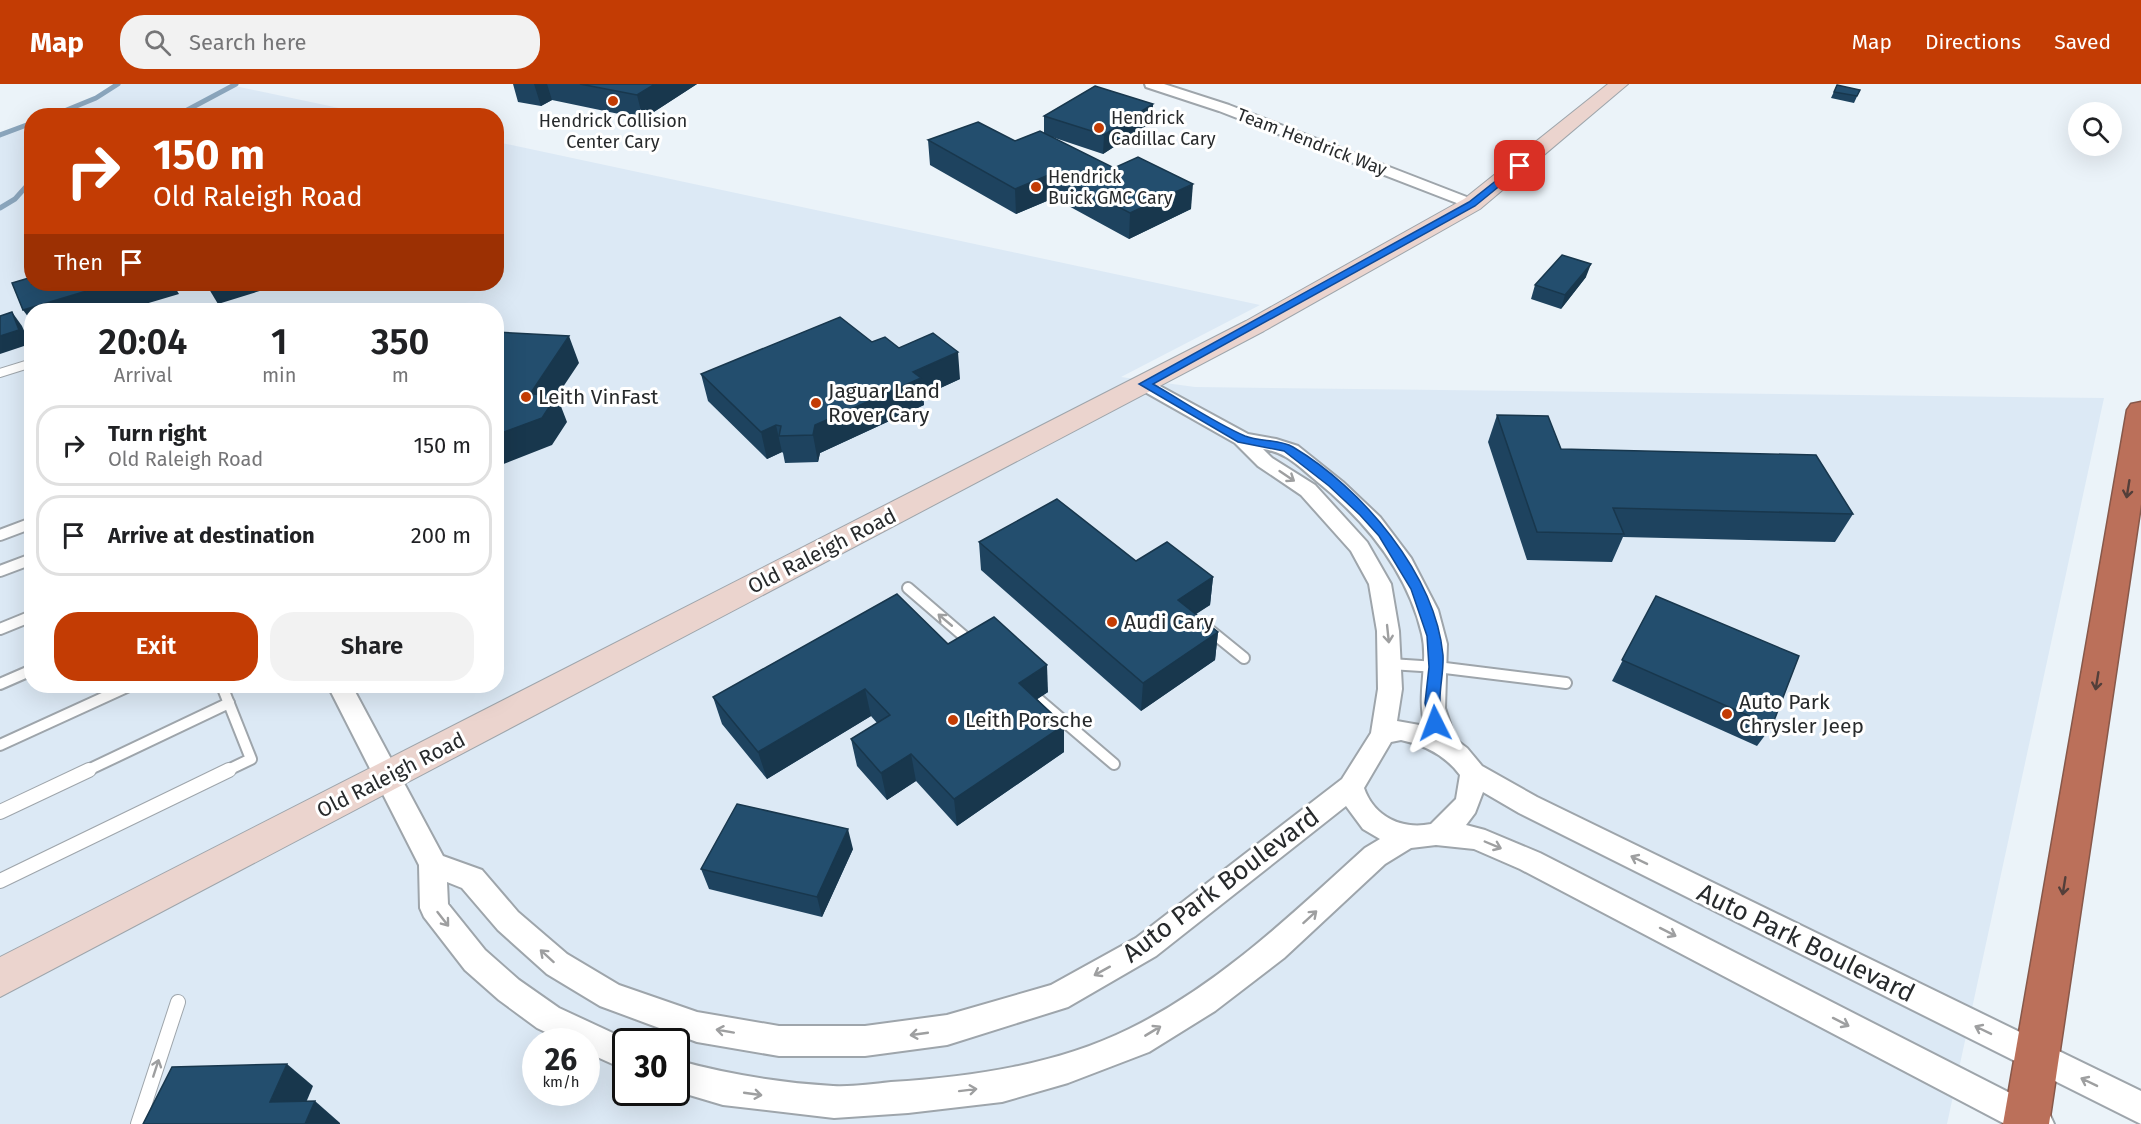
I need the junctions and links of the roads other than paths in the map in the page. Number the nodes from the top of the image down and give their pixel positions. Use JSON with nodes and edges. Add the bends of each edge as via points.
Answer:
{"nodes":[{"id":1,"x":1151,"y":84,"type":"edge"},
{"id":2,"x":1619,"y":84,"type":"edge"},
{"id":3,"x":1472,"y":204,"type":"junction"},
{"id":4,"x":24,"y":366,"type":"edge"},
{"id":5,"x":0,"y":373,"type":"edge"},
{"id":6,"x":1145,"y":384,"type":"junction"},
{"id":7,"x":2141,"y":410,"type":"edge"},
{"id":8,"x":1242,"y":439,"type":"junction"},
{"id":9,"x":24,"y":526,"type":"edge"},
{"id":10,"x":0,"y":535,"type":"edge"},
{"id":11,"x":24,"y":562,"type":"edge"},
{"id":12,"x":0,"y":570,"type":"edge"},
{"id":13,"x":908,"y":588,"type":"dead end"},
{"id":14,"x":24,"y":619,"type":"edge"},
{"id":15,"x":1201,"y":623,"type":"edge"},
{"id":16,"x":0,"y":629,"type":"edge"},
{"id":17,"x":983,"y":652,"type":"edge"},
{"id":18,"x":1244,"y":658,"type":"dead end"},
{"id":19,"x":1390,"y":664,"type":"junction"},
{"id":20,"x":1437,"y":667,"type":"junction"},
{"id":21,"x":24,"y":674,"type":"edge"},
{"id":22,"x":1566,"y":683,"type":"dead end"},
{"id":23,"x":0,"y":684,"type":"edge"},
{"id":24,"x":114,"y":693,"type":"edge"},
{"id":25,"x":225,"y":693,"type":"edge"},
{"id":26,"x":344,"y":693,"type":"edge"},
{"id":27,"x":1038,"y":699,"type":"edge"},
{"id":28,"x":229,"y":703,"type":"junction"},
{"id":29,"x":1383,"y":734,"type":"junction"},
{"id":30,"x":1444,"y":742,"type":"junction"},
{"id":31,"x":0,"y":745,"type":"edge"},
{"id":32,"x":1114,"y":764,"type":"dead end"},
{"id":33,"x":1473,"y":773,"type":"junction"},
{"id":34,"x":387,"y":777,"type":"junction"},
{"id":35,"x":1351,"y":787,"type":"junction"},
{"id":36,"x":0,"y":812,"type":"edge"},
{"id":37,"x":1422,"y":836,"type":"junction"},
{"id":38,"x":433,"y":864,"type":"junction"},
{"id":39,"x":0,"y":881,"type":"edge"},
{"id":40,"x":0,"y":978,"type":"edge"},
{"id":41,"x":178,"y":1002,"type":"dead end"},
{"id":42,"x":612,"y":1048,"type":"edge"},
{"id":43,"x":2036,"y":1056,"type":"junction"},
{"id":44,"x":690,"y":1079,"type":"edge"},
{"id":45,"x":2141,"y":1108,"type":"edge"},
{"id":46,"x":2030,"y":1122,"type":"edge"},
{"id":47,"x":138,"y":1124,"type":"edge"}],
"edges":[{"from":1,"to":3,"type":"street","name":"Team Hendrick Way","via":[[1224,108]]},
{"from":2,"to":3,"type":"street","name":"Old Raleigh Road"},
{"from":3,"to":6,"type":"street","name":"Old Raleigh Road"},
{"from":4,"to":5,"type":"lane"},
{"from":6,"to":8,"type":"street","name":"Auto Park Boulevard"},
{"from":6,"to":34,"type":"street","name":"Old Raleigh Road"},
{"from":7,"to":43,"type":"highway","one_way":true},
{"from":8,"to":19,"type":"street","name":"Auto Park Boulevard","one_way":true,"via":[[1265,462],[1308,490],[1359,547],[1380,584]]},
{"from":8,"to":20,"type":"street","name":"Auto Park Boulevard","via":[[1288,448],[1333,483],[1383,533],[1417,589],[1434,636]]},
{"from":9,"to":10,"type":"lane"},
{"from":11,"to":12,"type":"lane"},
{"from":17,"to":13,"type":"lane","one_way":true},
{"from":14,"to":16,"type":"lane"},
{"from":15,"to":18,"type":"lane"},
{"from":19,"to":20,"type":"lane"},
{"from":19,"to":29,"type":"street","name":"Auto Park Boulevard"},
{"from":20,"to":22,"type":"lane"},
{"from":20,"to":30,"type":"street","name":"Auto Park Boulevard","via":[[1433,703],[1435,723]]},
{"from":21,"to":23,"type":"lane"},
{"from":24,"to":31,"type":"lane"},
{"from":25,"to":28,"type":"lane"},
{"from":26,"to":34,"type":"street"},
{"from":27,"to":32,"type":"lane"},
{"from":28,"to":36,"type":"lane"},
{"from":28,"to":39,"type":"lane","via":[[251,759]]},
{"from":29,"to":30,"type":"street","name":"Auto Park Boulevard","via":[[1401,730],[1423,733]]},
{"from":29,"to":35,"type":"street","name":"Auto Park Boulevard"},
{"from":30,"to":33,"type":"street","name":"Auto Park Boulevard"},
{"from":33,"to":37,"type":"street","via":[[1468,803],[1452,823]]},
{"from":43,"to":33,"type":"street","name":"Auto Park Boulevard","one_way":true,"via":[[1528,806]]},
{"from":34,"to":38,"type":"street"},
{"from":34,"to":40,"type":"street","name":"Old Raleigh Road"},
{"from":35,"to":37,"type":"street","via":[[1354,801],[1367,818],[1385,830]]},
{"from":35,"to":38,"type":"street","name":"Auto Park Boulevard","one_way":true,"via":[[1146,947],[1056,997],[947,1030],[865,1041],[779,1041],[697,1027],[610,996],[557,964],[508,921],[472,879]]},
{"from":44,"to":37,"type":"street","one_way":true,"via":[[723,1089],[834,1102],[1002,1086],[1068,1068],[1138,1041],[1204,1001],[1274,950],[1376,856]]},
{"from":37,"to":46,"type":"street","one_way":true,"via":[[1476,838],[1530,861]]},
{"from":38,"to":42,"type":"street","one_way":true,"via":[[434,908],[475,960],[548,1018]]},
{"from":47,"to":41,"type":"lane","one_way":true},
{"from":45,"to":43,"type":"street","name":"Auto Park Boulevard","one_way":true},
{"from":43,"to":46,"type":"highway"}]}
